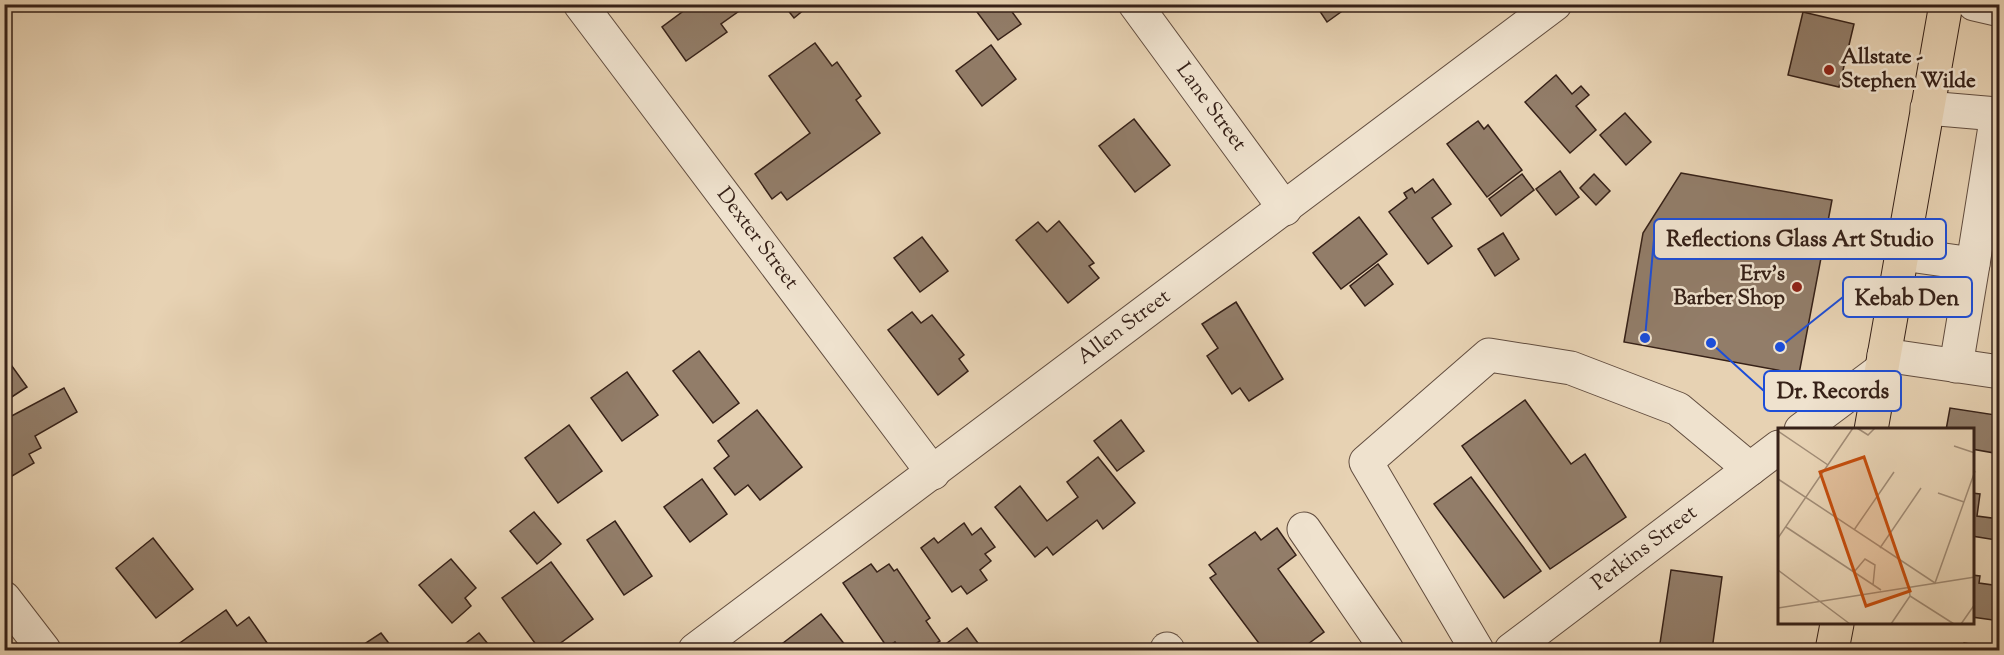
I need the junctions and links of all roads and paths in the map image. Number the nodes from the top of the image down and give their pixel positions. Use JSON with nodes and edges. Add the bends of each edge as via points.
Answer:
{"nodes":[{"id":1,"x":580,"y":4,"type":"edge"},
{"id":2,"x":1135,"y":4,"type":"edge"},
{"id":3,"x":1555,"y":4,"type":"edge"},
{"id":4,"x":1946,"y":4,"type":"edge"},
{"id":5,"x":1974,"y":4,"type":"edge"},
{"id":6,"x":2000,"y":10,"type":"edge"},
{"id":7,"x":1927,"y":108,"type":"junction"},
{"id":8,"x":1285,"y":209,"type":"junction"},
{"id":9,"x":1902,"y":254,"type":"junction"},
{"id":10,"x":1973,"y":264,"type":"junction"},
{"id":11,"x":1883,"y":362,"type":"junction"},
{"id":12,"x":1956,"y":366,"type":"junction"},
{"id":13,"x":2000,"y":372,"type":"edge"},
{"id":14,"x":1803,"y":428,"type":"edge"},
{"id":15,"x":1871,"y":428,"type":"edge"},
{"id":16,"x":1778,"y":448,"type":"edge"},
{"id":17,"x":1750,"y":469,"type":"junction"},
{"id":18,"x":933,"y":474,"type":"junction"},
{"id":19,"x":1304,"y":529,"type":"dead end"},
{"id":20,"x":4,"y":598,"type":"edge"},
{"id":21,"x":1837,"y":625,"type":"edge"},
{"id":22,"x":44,"y":651,"type":"edge"},
{"id":23,"x":695,"y":651,"type":"edge"},
{"id":24,"x":1387,"y":651,"type":"edge"},
{"id":25,"x":1477,"y":651,"type":"edge"},
{"id":26,"x":1511,"y":651,"type":"edge"},
{"id":27,"x":1832,"y":651,"type":"edge"}],
"edges":[{"from":1,"to":18,"type":"street","name":"Dexter Street"},
{"from":2,"to":8,"type":"street","name":"Lane Street"},
{"from":3,"to":8,"type":"street","name":"Allen Street"},
{"from":4,"to":7,"type":"main road"},
{"from":5,"to":6,"type":"street"},
{"from":7,"to":9,"type":"main road"},
{"from":7,"to":10,"type":"street","via":[[1997,114]]},
{"from":8,"to":18,"type":"street","name":"Allen Street"},
{"from":9,"to":10,"type":"street"},
{"from":9,"to":11,"type":"main road"},
{"from":10,"to":12,"type":"street"},
{"from":11,"to":12,"type":"street"},
{"from":11,"to":14,"type":"street"},
{"from":11,"to":15,"type":"main road"},
{"from":12,"to":13,"type":"street"},
{"from":16,"to":17,"type":"street","name":"Perkins Street"},
{"from":17,"to":25,"type":"street","via":[[1678,409],[1571,368],[1489,355],[1366,462]]},
{"from":17,"to":26,"type":"street","name":"Perkins Street"},
{"from":18,"to":23,"type":"street","name":"Allen Street"},
{"from":19,"to":24,"type":"street"},
{"from":20,"to":22,"type":"street"},
{"from":21,"to":27,"type":"main road"}]}
